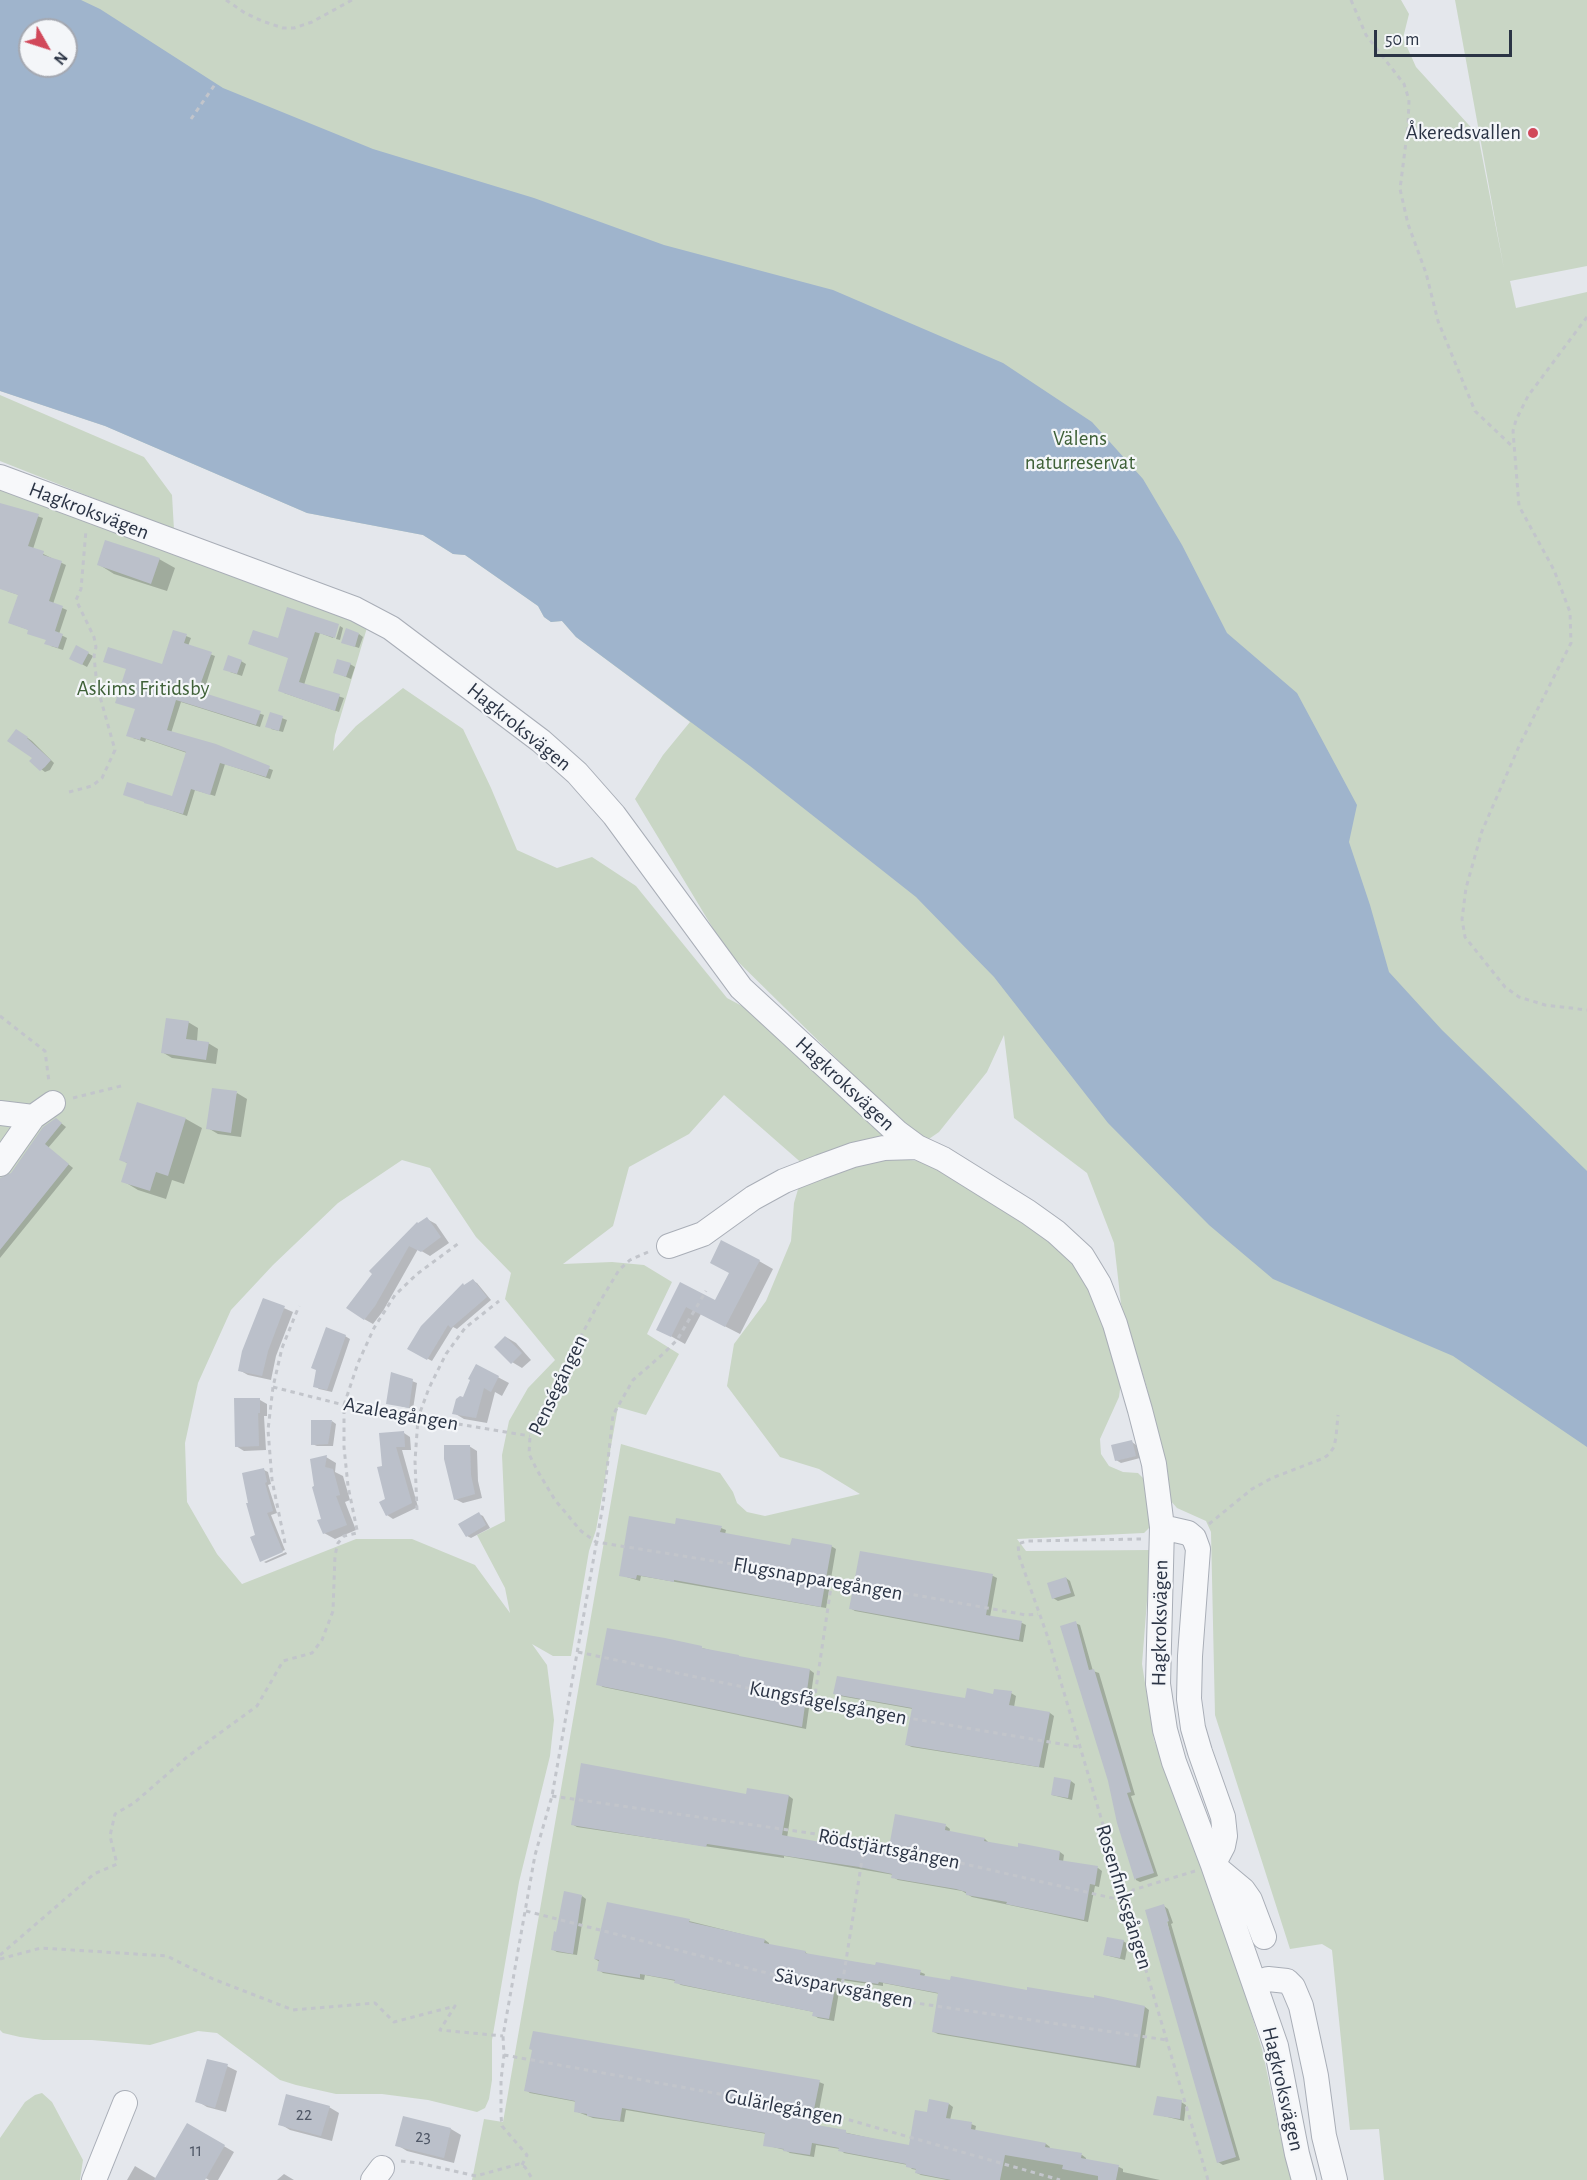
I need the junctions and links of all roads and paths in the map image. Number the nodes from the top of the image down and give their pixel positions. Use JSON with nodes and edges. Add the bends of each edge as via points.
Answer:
{"nodes":[{"id":1,"x":226,"y":0,"type":"edge"},
{"id":2,"x":352,"y":0,"type":"edge"},
{"id":3,"x":1351,"y":0,"type":"edge"},
{"id":4,"x":216,"y":83,"type":"dead end"},
{"id":5,"x":191,"y":119,"type":"dead end"},
{"id":6,"x":1587,"y":317,"type":"edge"},
{"id":7,"x":1514,"y":448,"type":"junction"},
{"id":8,"x":0,"y":477,"type":"edge"},
{"id":9,"x":87,"y":510,"type":"junction"},
{"id":10,"x":69,"y":792,"type":"dead end"},
{"id":11,"x":1587,"y":1010,"type":"edge"},
{"id":12,"x":0,"y":1016,"type":"edge"},
{"id":13,"x":121,"y":1086,"type":"dead end"},
{"id":14,"x":52,"y":1103,"type":"junction"},
{"id":15,"x":0,"y":1113,"type":"edge"},
{"id":16,"x":33,"y":1117,"type":"junction"},
{"id":17,"x":917,"y":1147,"type":"junction"},
{"id":18,"x":0,"y":1164,"type":"edge"},
{"id":19,"x":459,"y":1243,"type":"dead end"},
{"id":20,"x":669,"y":1246,"type":"joint"},
{"id":21,"x":706,"y":1291,"type":"dead end"},
{"id":22,"x":499,"y":1301,"type":"dead end"},
{"id":23,"x":299,"y":1306,"type":"dead end"},
{"id":24,"x":273,"y":1387,"type":"junction"},
{"id":25,"x":344,"y":1405,"type":"junction"},
{"id":26,"x":1338,"y":1415,"type":"dead end"},
{"id":27,"x":418,"y":1418,"type":"junction"},
{"id":28,"x":530,"y":1437,"type":"junction"},
{"id":29,"x":417,"y":1510,"type":"dead end"},
{"id":30,"x":1162,"y":1533,"type":"junction"},
{"id":31,"x":1194,"y":1538,"type":"junction"},
{"id":32,"x":596,"y":1542,"type":"junction"},
{"id":33,"x":285,"y":1543,"type":"dead end"},
{"id":34,"x":832,"y":1580,"type":"junction"},
{"id":35,"x":1038,"y":1614,"type":"junction"},
{"id":36,"x":578,"y":1652,"type":"junction"},
{"id":37,"x":814,"y":1702,"type":"junction"},
{"id":38,"x":1079,"y":1747,"type":"junction"},
{"id":39,"x":552,"y":1796,"type":"junction"},
{"id":40,"x":865,"y":1841,"type":"junction"},
{"id":41,"x":1214,"y":1864,"type":"junction"},
{"id":42,"x":1125,"y":1901,"type":"junction"},
{"id":43,"x":526,"y":1911,"type":"junction"},
{"id":44,"x":1264,"y":1937,"type":"dead end"},
{"id":45,"x":0,"y":1957,"type":"edge"},
{"id":46,"x":1255,"y":1983,"type":"junction"},
{"id":47,"x":841,"y":1992,"type":"junction"},
{"id":48,"x":503,"y":2036,"type":"junction"},
{"id":49,"x":1167,"y":2040,"type":"junction"},
{"id":50,"x":504,"y":2055,"type":"junction"},
{"id":51,"x":125,"y":2103,"type":"dead end"},
{"id":52,"x":522,"y":2164,"type":"junction"},
{"id":53,"x":378,"y":2174,"type":"edge"},
{"id":54,"x":94,"y":2180,"type":"edge"},
{"id":55,"x":533,"y":2180,"type":"edge"},
{"id":56,"x":1059,"y":2180,"type":"edge"},
{"id":57,"x":1208,"y":2180,"type":"edge"},
{"id":58,"x":1304,"y":2180,"type":"edge"},
{"id":59,"x":1335,"y":2180,"type":"edge"}],
"edges":[{"from":1,"to":2,"type":"path","via":[[245,13],[283,28],[312,22]]},
{"from":3,"to":7,"type":"path","via":[[1366,34],[1404,84],[1409,100],[1400,189],[1438,321],[1475,411]]},
{"from":4,"to":5,"type":"path"},
{"from":6,"to":7,"type":"path","via":[[1528,396],[1513,431]]},
{"from":7,"to":11,"type":"path","via":[[1519,506],[1554,570],[1570,612],[1571,643],[1482,831],[1466,888],[1463,928],[1465,937],[1505,987],[1519,997]]},
{"from":8,"to":9,"type":"street","name":"Hagkroksvägen"},
{"from":9,"to":10,"type":"path","via":[[85,563],[76,600],[94,637],[97,686],[115,750],[102,778],[92,786]]},
{"from":9,"to":17,"type":"street","name":"Hagkroksvägen","via":[[355,609],[391,628],[542,741],[614,815],[741,988]]},
{"from":12,"to":14,"type":"path","via":[[45,1051]]},
{"from":13,"to":14,"type":"path"},
{"from":14,"to":16,"type":"street"},
{"from":15,"to":16,"type":"street"},
{"from":16,"to":18,"type":"street"},
{"from":17,"to":20,"type":"street","name":"Hagkroksvägen","via":[[853,1155],[784,1181],[703,1234]]},
{"from":17,"to":30,"type":"street","name":"Hagkroksvägen","via":[[1028,1212],[1071,1245],[1090,1268],[1115,1324],[1140,1410],[1154,1464]]},
{"from":19,"to":25,"type":"path","via":[[395,1295],[374,1328]]},
{"from":20,"to":28,"type":"path","name":"Penségången","via":[[642,1254],[619,1270]]},
{"from":21,"to":32,"type":"path","via":[[676,1340],[633,1380],[614,1415]]},
{"from":22,"to":27,"type":"path","via":[[465,1328],[446,1354]]},
{"from":23,"to":24,"type":"path","via":[[282,1348]]},
{"from":24,"to":25,"type":"path","name":"Azaleagången"},
{"from":24,"to":33,"type":"path","via":[[268,1430],[272,1480]]},
{"from":25,"to":27,"type":"path","name":"Azaleagången"},
{"from":25,"to":45,"type":"path","via":[[344,1447],[357,1533],[344,1536],[338,1543],[333,1611],[322,1640],[312,1653],[284,1661],[257,1706],[115,1814],[110,1836],[117,1864],[94,1874]]},
{"from":26,"to":31,"type":"path","via":[[1334,1447],[1329,1454],[1252,1489]]},
{"from":27,"to":28,"type":"path","name":"Azaleagången"},
{"from":27,"to":29,"type":"path"},
{"from":28,"to":32,"type":"path","name":"Penségången","via":[[529,1454],[555,1500],[581,1531]]},
{"from":30,"to":31,"type":"street","via":[[1188,1533]]},
{"from":30,"to":35,"type":"path","name":"Rosenfinksgången","via":[[1018,1544]]},
{"from":30,"to":41,"type":"street","name":"Hagkroksvägen","via":[[1160,1706],[1174,1762]]},
{"from":31,"to":41,"type":"street","via":[[1197,1549],[1189,1699],[1193,1728],[1223,1817],[1225,1836]]},
{"from":32,"to":34,"type":"path","name":"Flugsnapparegången"},
{"from":32,"to":36,"type":"path"},
{"from":34,"to":35,"type":"path","name":"Flugsnapparegången"},
{"from":34,"to":37,"type":"path"},
{"from":35,"to":38,"type":"path","name":"Rosenfinksgången"},
{"from":36,"to":37,"type":"path","name":"Kungsfågelsgången"},
{"from":36,"to":39,"type":"path"},
{"from":37,"to":38,"type":"path","name":"Kungsfågelsgången"},
{"from":38,"to":42,"type":"path","name":"Rosenfinksgången"},
{"from":39,"to":40,"type":"path","name":"Rödstjärtsgången"},
{"from":39,"to":43,"type":"path","via":[[535,1855]]},
{"from":40,"to":42,"type":"path","name":"Rödstjärtsgången"},
{"from":40,"to":47,"type":"path"},
{"from":41,"to":42,"type":"path","via":[[1133,1890]]},
{"from":41,"to":44,"type":"street","via":[[1250,1900]]},
{"from":41,"to":46,"type":"street","name":"Hagkroksvägen"},
{"from":42,"to":49,"type":"path","name":"Rosenfinksgången"},
{"from":43,"to":47,"type":"path","name":"Sävsparvsgången"},
{"from":43,"to":48,"type":"path"},
{"from":45,"to":48,"type":"path","via":[[41,1948],[167,1956],[213,1979],[293,2010],[375,2003],[394,2022],[455,2006],[440,2030]]},
{"from":46,"to":58,"type":"street","name":"Hagkroksvägen","via":[[1276,2046]]},
{"from":46,"to":59,"type":"street","via":[[1287,1981],[1297,1996],[1317,2076],[1324,2136]]},
{"from":47,"to":49,"type":"path","name":"Sävsparvsgången"},
{"from":48,"to":50,"type":"path"},
{"from":49,"to":57,"type":"path","name":"Rosenfinksgången"},
{"from":50,"to":52,"type":"path","via":[[502,2126],[527,2155]]},
{"from":50,"to":56,"type":"path","name":"Gulärlegången","via":[[825,2113]]},
{"from":51,"to":54,"type":"street"},
{"from":52,"to":53,"type":"path","via":[[476,2176],[400,2161]]},
{"from":52,"to":55,"type":"path"}]}
